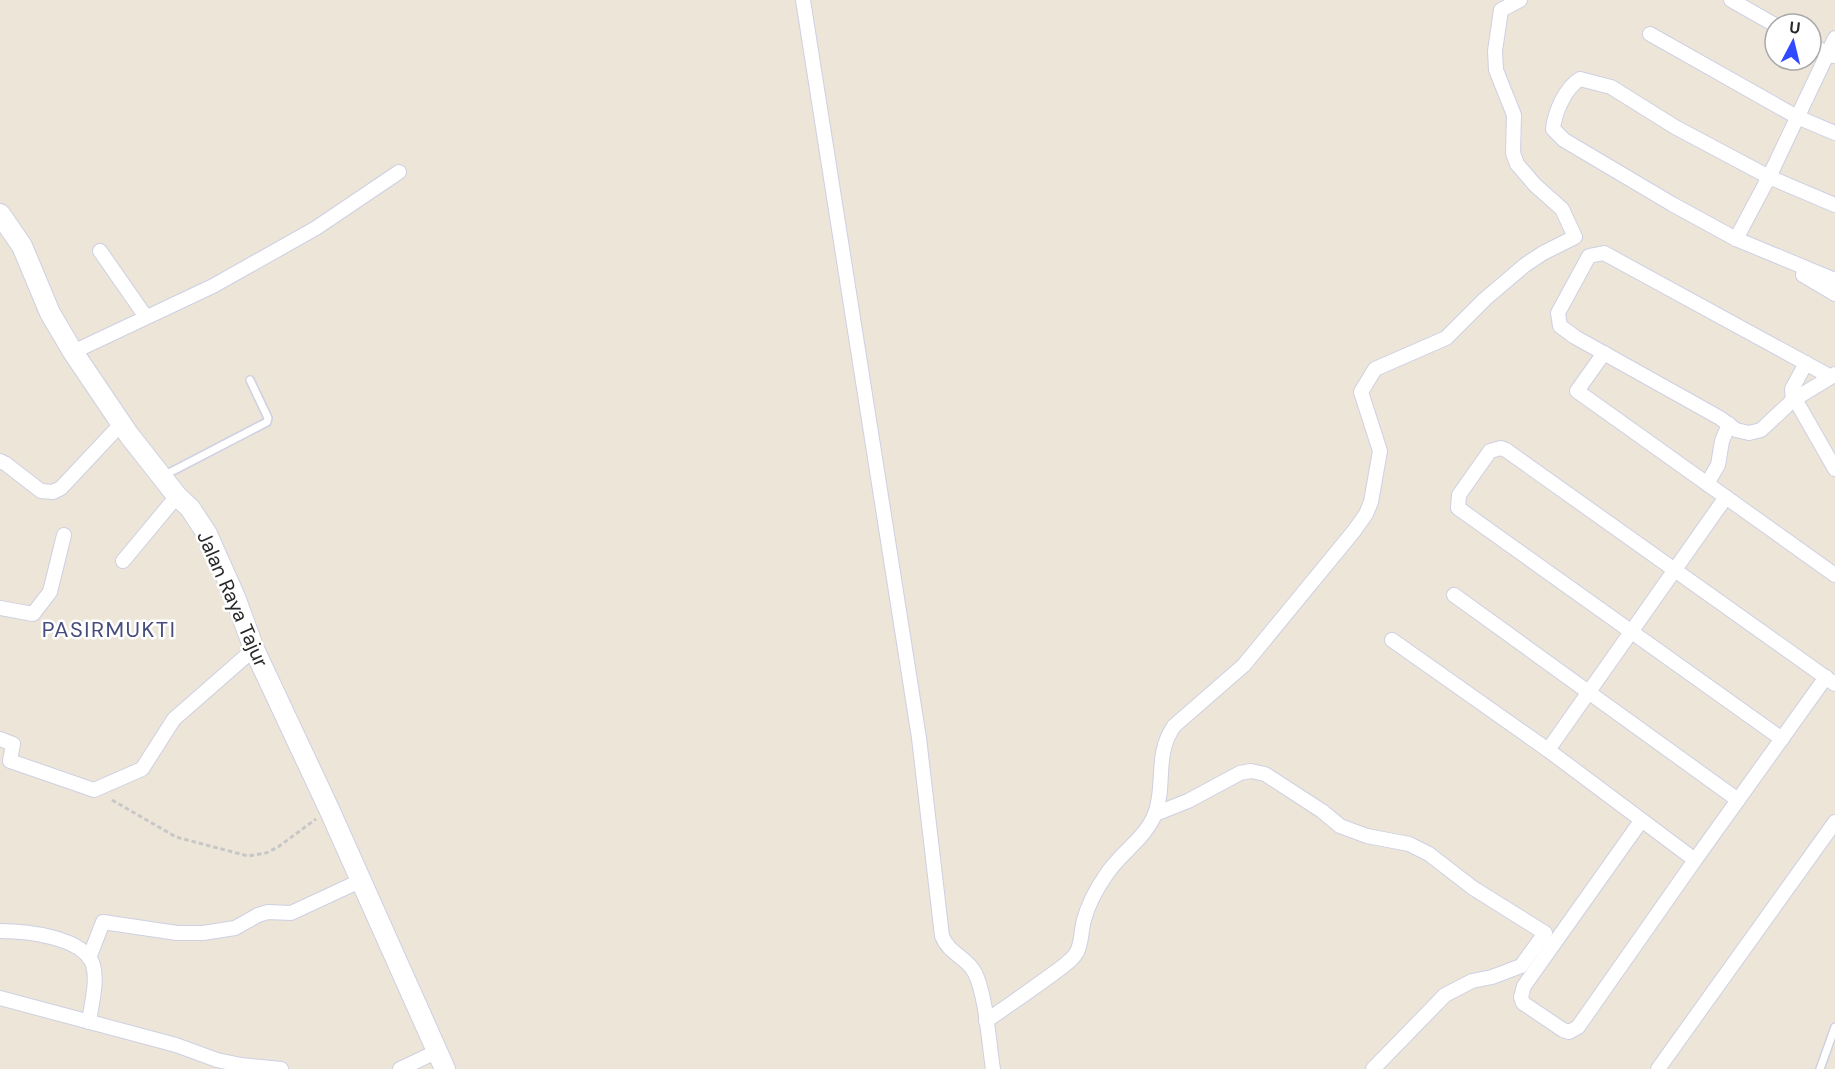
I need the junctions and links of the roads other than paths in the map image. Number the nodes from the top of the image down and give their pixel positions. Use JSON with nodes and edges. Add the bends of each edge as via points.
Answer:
{"nodes":[{"id":1,"x":803,"y":0,"type":"edge"},
{"id":2,"x":1520,"y":0,"type":"edge"},
{"id":3,"x":1731,"y":0,"type":"edge"},
{"id":4,"x":1763,"y":18,"type":"edge"},
{"id":5,"x":1650,"y":34,"type":"dead end"},
{"id":6,"x":1835,"y":38,"type":"edge"},
{"id":7,"x":1831,"y":55,"type":"edge"},
{"id":8,"x":1797,"y":117,"type":"junction"},
{"id":9,"x":1835,"y":133,"type":"edge"},
{"id":10,"x":399,"y":172,"type":"dead end"},
{"id":11,"x":1769,"y":177,"type":"junction"},
{"id":12,"x":1835,"y":205,"type":"edge"},
{"id":13,"x":0,"y":214,"type":"edge"},
{"id":14,"x":1736,"y":239,"type":"junction"},
{"id":15,"x":100,"y":251,"type":"dead end"},
{"id":16,"x":1765,"y":252,"type":"junction"},
{"id":17,"x":1835,"y":280,"type":"edge"},
{"id":18,"x":1835,"y":294,"type":"edge"},
{"id":19,"x":146,"y":317,"type":"junction"},
{"id":20,"x":73,"y":352,"type":"junction"},
{"id":21,"x":1604,"y":353,"type":"junction"},
{"id":22,"x":1806,"y":363,"type":"junction"},
{"id":23,"x":1833,"y":375,"type":"edge"},
{"id":24,"x":250,"y":380,"type":"dead end"},
{"id":25,"x":1794,"y":400,"type":"junction"},
{"id":26,"x":121,"y":424,"type":"junction"},
{"id":27,"x":1729,"y":424,"type":"junction"},
{"id":28,"x":0,"y":461,"type":"edge"},
{"id":29,"x":1835,"y":469,"type":"edge"},
{"id":30,"x":163,"y":477,"type":"junction"},
{"id":31,"x":1707,"y":484,"type":"junction"},
{"id":32,"x":177,"y":496,"type":"junction"},
{"id":33,"x":1726,"y":497,"type":"junction"},
{"id":34,"x":64,"y":535,"type":"dead end"},
{"id":35,"x":123,"y":561,"type":"dead end"},
{"id":36,"x":1675,"y":568,"type":"junction"},
{"id":37,"x":1835,"y":575,"type":"edge"},
{"id":38,"x":1454,"y":595,"type":"dead end"},
{"id":39,"x":0,"y":608,"type":"edge"},
{"id":40,"x":1631,"y":631,"type":"junction"},
{"id":41,"x":1392,"y":640,"type":"dead end"},
{"id":42,"x":254,"y":649,"type":"junction"},
{"id":43,"x":1831,"y":680,"type":"edge"},
{"id":44,"x":1588,"y":692,"type":"junction"},
{"id":45,"x":0,"y":739,"type":"edge"},
{"id":46,"x":1782,"y":739,"type":"junction"},
{"id":47,"x":1548,"y":750,"type":"junction"},
{"id":48,"x":1738,"y":800,"type":"junction"},
{"id":49,"x":1155,"y":814,"type":"junction"},
{"id":50,"x":1641,"y":821,"type":"junction"},
{"id":51,"x":1835,"y":822,"type":"edge"},
{"id":52,"x":1695,"y":860,"type":"junction"},
{"id":53,"x":360,"y":881,"type":"junction"},
{"id":54,"x":0,"y":931,"type":"edge"},
{"id":55,"x":89,"y":958,"type":"junction"},
{"id":56,"x":0,"y":999,"type":"edge"},
{"id":57,"x":986,"y":1021,"type":"junction"},
{"id":58,"x":89,"y":1022,"type":"junction"},
{"id":59,"x":1835,"y":1027,"type":"edge"},
{"id":60,"x":441,"y":1060,"type":"edge"},
{"id":61,"x":281,"y":1069,"type":"edge"},
{"id":62,"x":400,"y":1069,"type":"edge"},
{"id":63,"x":993,"y":1069,"type":"edge"},
{"id":64,"x":1373,"y":1069,"type":"edge"},
{"id":65,"x":1658,"y":1069,"type":"edge"},
{"id":66,"x":1820,"y":1069,"type":"edge"}],
"edges":[{"from":1,"to":57,"type":"street","via":[[919,738],[942,936],[951,951],[976,974]]},
{"from":2,"to":49,"type":"street","via":[[1501,10],[1495,51],[1496,70],[1514,115],[1513,153],[1535,185],[1562,209],[1575,237],[1525,265],[1446,338],[1375,369],[1361,392],[1380,451],[1366,514],[1244,665],[1174,726],[1160,761]]},
{"from":3,"to":4,"type":"street"},
{"from":5,"to":8,"type":"street"},
{"from":6,"to":7,"type":"street"},
{"from":7,"to":8,"type":"street"},
{"from":8,"to":9,"type":"street"},
{"from":8,"to":11,"type":"street"},
{"from":10,"to":19,"type":"street","via":[[316,228],[213,286]]},
{"from":11,"to":12,"type":"street"},
{"from":11,"to":14,"type":"street"},
{"from":11,"to":14,"type":"street","via":[[1675,127],[1611,87],[1580,79],[1572,84],[1554,117],[1553,129],[1564,140]]},
{"from":13,"to":20,"type":"main road","name":"Jalan Raya Tajur","via":[[22,246],[50,313]]},
{"from":14,"to":16,"type":"street"},
{"from":15,"to":19,"type":"street"},
{"from":16,"to":17,"type":"street"},
{"from":16,"to":18,"type":"street"},
{"from":19,"to":20,"type":"street"},
{"from":20,"to":26,"type":"main road","name":"Jalan Raya Tajur"},
{"from":21,"to":22,"type":"street","via":[[1560,326],[1558,313],[1589,256],[1604,253]]},
{"from":21,"to":27,"type":"street"},
{"from":21,"to":31,"type":"street","via":[[1577,391]]},
{"from":22,"to":23,"type":"street"},
{"from":22,"to":25,"type":"street","via":[[1792,389]]},
{"from":23,"to":25,"type":"street"},
{"from":24,"to":30,"type":"lane","via":[[267,422]]},
{"from":25,"to":27,"type":"street","via":[[1761,430],[1749,433]]},
{"from":25,"to":29,"type":"street"},
{"from":26,"to":28,"type":"street","via":[[53,492],[41,491]]},
{"from":26,"to":30,"type":"main road","name":"Jalan Raya Tajur"},
{"from":27,"to":31,"type":"street","via":[[1718,465]]},
{"from":30,"to":32,"type":"main road","name":"Jalan Raya Tajur"},
{"from":31,"to":33,"type":"street"},
{"from":32,"to":35,"type":"street"},
{"from":32,"to":42,"type":"main road","name":"Jalan Raya Tajur","via":[[207,534]]},
{"from":33,"to":36,"type":"street"},
{"from":33,"to":37,"type":"street"},
{"from":34,"to":39,"type":"street","via":[[50,592],[33,614]]},
{"from":36,"to":40,"type":"street"},
{"from":36,"to":40,"type":"street","via":[[1501,447],[1490,451],[1459,495],[1458,508],[1463,512]]},
{"from":36,"to":43,"type":"street"},
{"from":38,"to":44,"type":"street"},
{"from":40,"to":44,"type":"street"},
{"from":40,"to":46,"type":"street"},
{"from":41,"to":47,"type":"street"},
{"from":42,"to":45,"type":"street","via":[[174,719],[142,769],[94,790],[10,760],[13,744]]},
{"from":42,"to":53,"type":"main road","name":"Jalan Raya Tajur"},
{"from":43,"to":46,"type":"street"},
{"from":44,"to":47,"type":"street"},
{"from":44,"to":48,"type":"street"},
{"from":46,"to":48,"type":"street"},
{"from":47,"to":50,"type":"street"},
{"from":48,"to":52,"type":"street"},
{"from":49,"to":57,"type":"street","via":[[1147,829],[1106,875],[1086,916],[1077,952],[1028,993]]},
{"from":49,"to":64,"type":"street","via":[[1240,773],[1265,774],[1340,826],[1409,844],[1429,854],[1473,888],[1545,933],[1521,966],[1472,981],[1445,995]]},
{"from":50,"to":52,"type":"street"},
{"from":50,"to":52,"type":"street","via":[[1524,986],[1523,1003],[1563,1030],[1569,1032],[1578,1027]]},
{"from":51,"to":65,"type":"street"},
{"from":53,"to":55,"type":"street","via":[[291,913],[268,912],[234,928],[203,933],[103,922]]},
{"from":53,"to":60,"type":"main road","name":"Jalan Raya Tajur"},
{"from":54,"to":55,"type":"street","via":[[37,934],[67,942],[79,947]]},
{"from":55,"to":58,"type":"street","via":[[94,967]]},
{"from":56,"to":58,"type":"street"},
{"from":57,"to":63,"type":"street"},
{"from":58,"to":61,"type":"street","via":[[217,1060]]},
{"from":59,"to":66,"type":"lane"},
{"from":60,"to":62,"type":"street","name":"Jalan Raya Tajur"}]}
